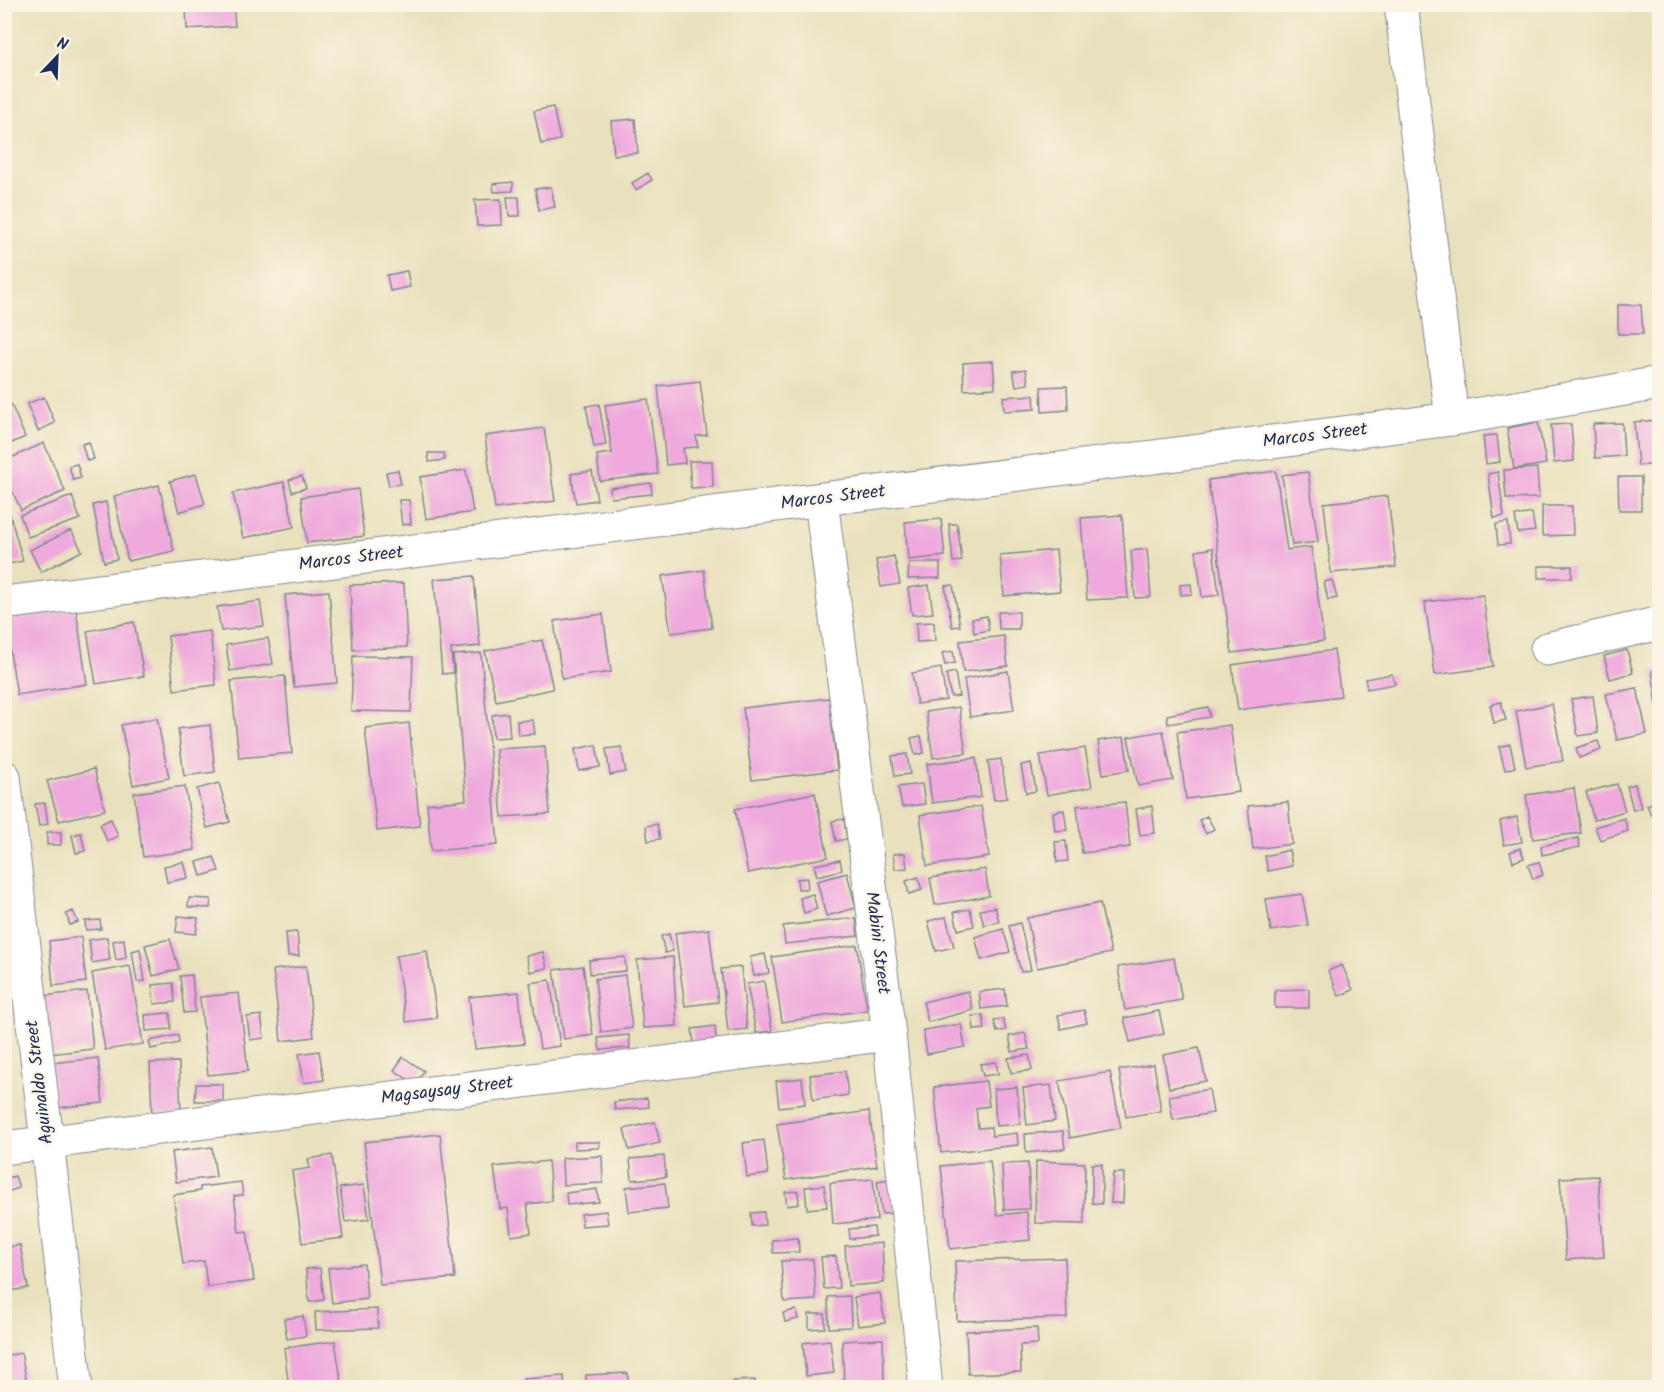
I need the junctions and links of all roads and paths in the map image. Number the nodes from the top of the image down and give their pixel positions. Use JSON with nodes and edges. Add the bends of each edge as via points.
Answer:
{"nodes":[{"id":1,"x":1401,"y":4,"type":"edge"},
{"id":2,"x":1659,"y":383,"type":"edge"},
{"id":3,"x":1452,"y":419,"type":"junction"},
{"id":4,"x":821,"y":500,"type":"junction"},
{"id":5,"x":4,"y":603,"type":"edge"},
{"id":6,"x":1659,"y":623,"type":"edge"},
{"id":7,"x":1547,"y":649,"type":"dead end"},
{"id":8,"x":4,"y":777,"type":"edge"},
{"id":9,"x":889,"y":1034,"type":"junction"},
{"id":10,"x":47,"y":1142,"type":"junction"},
{"id":11,"x":4,"y":1148,"type":"edge"},
{"id":12,"x":76,"y":1388,"type":"edge"},
{"id":13,"x":926,"y":1388,"type":"edge"}],
"edges":[{"from":1,"to":3,"type":"street"},
{"from":2,"to":3,"type":"street","name":"Marcos Street"},
{"from":3,"to":4,"type":"street","name":"Marcos Street"},
{"from":4,"to":5,"type":"street","name":"Marcos Street"},
{"from":4,"to":9,"type":"street","name":"Mabini Street"},
{"from":6,"to":7,"type":"street"},
{"from":8,"to":10,"type":"street","name":"Aguinaldo Street"},
{"from":9,"to":10,"type":"street","name":"Magsaysay Street"},
{"from":9,"to":13,"type":"street","name":"Mabini Street"},
{"from":10,"to":11,"type":"street","name":"Magsaysay Street"},
{"from":10,"to":12,"type":"street","name":"Aguinaldo Street"}]}
